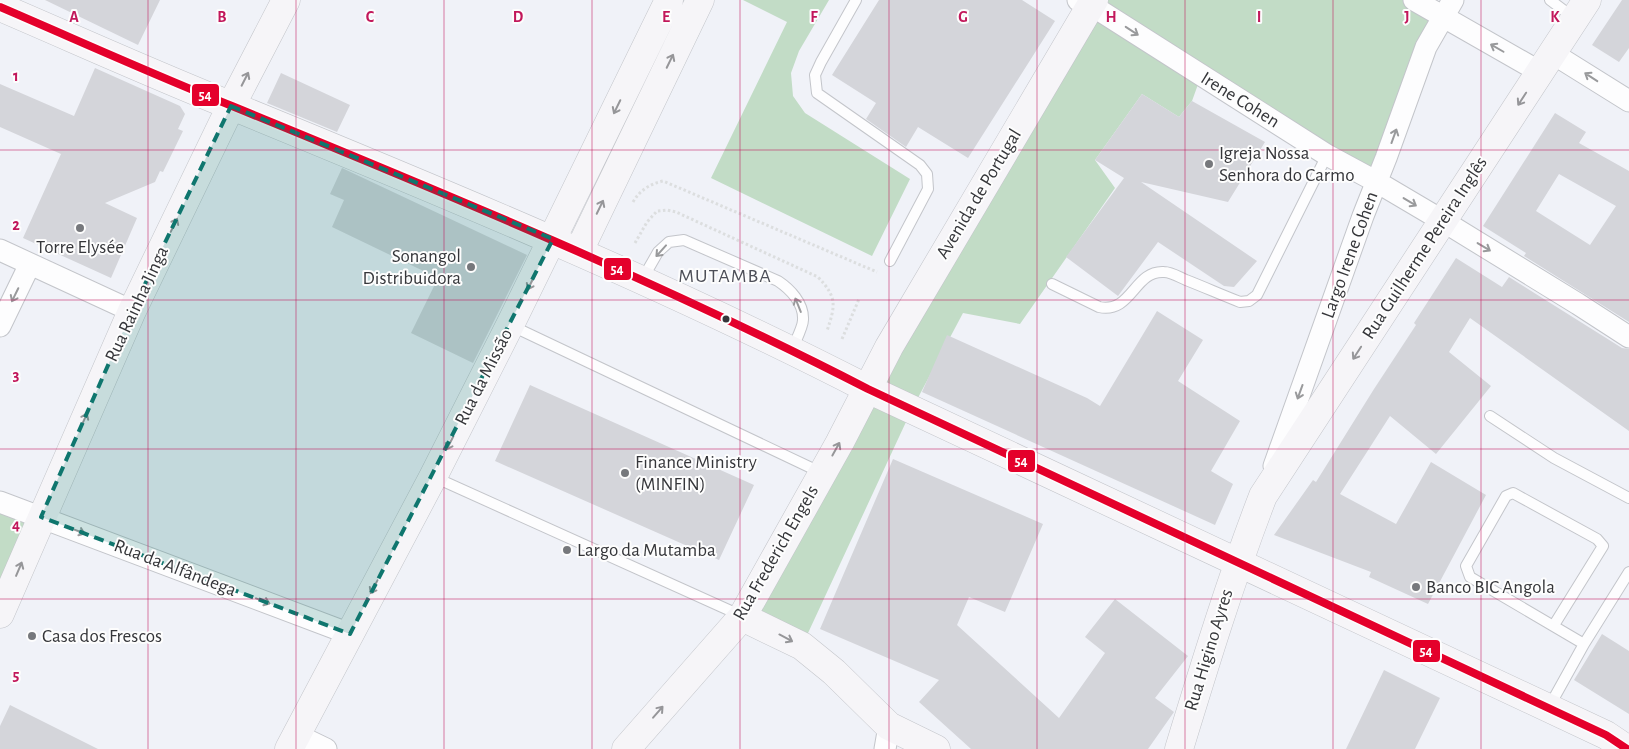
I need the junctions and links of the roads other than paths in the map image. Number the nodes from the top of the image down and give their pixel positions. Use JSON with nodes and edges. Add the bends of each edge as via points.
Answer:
{"nodes":[{"id":1,"x":286,"y":0,"type":"edge"},
{"id":2,"x":669,"y":0,"type":"edge"},
{"id":3,"x":700,"y":0,"type":"edge"},
{"id":4,"x":856,"y":0,"type":"edge"},
{"id":5,"x":1414,"y":0,"type":"edge"},
{"id":6,"x":1550,"y":0,"type":"edge"},
{"id":7,"x":1088,"y":2,"type":"edge"},
{"id":8,"x":0,"y":7,"type":"edge"},
{"id":9,"x":1448,"y":9,"type":"edge"},
{"id":10,"x":1581,"y":9,"type":"edge"},
{"id":11,"x":1546,"y":62,"type":"junction"},
{"id":12,"x":1629,"y":101,"type":"edge"},
{"id":13,"x":231,"y":106,"type":"junction"},
{"id":14,"x":1327,"y":155,"type":"junction"},
{"id":15,"x":1376,"y":182,"type":"junction"},
{"id":16,"x":1443,"y":221,"type":"junction"},
{"id":17,"x":552,"y":239,"type":"junction"},
{"id":18,"x":0,"y":250,"type":"edge"},
{"id":19,"x":579,"y":251,"type":"junction"},
{"id":20,"x":890,"y":261,"type":"road end"},
{"id":21,"x":30,"y":264,"type":"junction"},
{"id":22,"x":642,"y":280,"type":"junction"},
{"id":23,"x":1052,"y":284,"type":"dead end"},
{"id":24,"x":132,"y":311,"type":"junction"},
{"id":25,"x":510,"y":325,"type":"junction"},
{"id":26,"x":0,"y":326,"type":"edge"},
{"id":27,"x":1629,"y":337,"type":"edge"},
{"id":28,"x":792,"y":350,"type":"junction"},
{"id":29,"x":868,"y":389,"type":"junction"},
{"id":30,"x":1490,"y":416,"type":"dead end"},
{"id":31,"x":823,"y":473,"type":"junction"},
{"id":32,"x":433,"y":477,"type":"junction"},
{"id":33,"x":1263,"y":496,"type":"junction"},
{"id":34,"x":1629,"y":498,"type":"edge"},
{"id":35,"x":0,"y":502,"type":"edge"},
{"id":36,"x":41,"y":517,"type":"junction"},
{"id":37,"x":1238,"y":561,"type":"junction"},
{"id":38,"x":1629,"y":572,"type":"edge"},
{"id":39,"x":0,"y":614,"type":"edge"},
{"id":40,"x":742,"y":617,"type":"junction"},
{"id":41,"x":1554,"y":625,"type":"junction"},
{"id":42,"x":350,"y":634,"type":"junction"},
{"id":43,"x":1584,"y":644,"type":"junction"},
{"id":44,"x":1548,"y":708,"type":"junction"},
{"id":45,"x":887,"y":737,"type":"edge"},
{"id":46,"x":293,"y":742,"type":"edge"},
{"id":47,"x":326,"y":749,"type":"edge"},
{"id":48,"x":626,"y":749,"type":"edge"},
{"id":49,"x":936,"y":749,"type":"edge"},
{"id":50,"x":1179,"y":749,"type":"edge"},
{"id":51,"x":1627,"y":749,"type":"edge"}],
"edges":[{"from":13,"to":1,"type":"main road","name":"Rua Rainha Jinga","one_way":true},
{"from":2,"to":17,"type":"main road","name":"Rua da Missão","one_way":true},
{"from":19,"to":3,"type":"main road","one_way":true},
{"from":4,"to":20,"type":"lane","via":[[821,62],[816,75],[817,93],[920,165],[927,174],[928,189]]},
{"from":5,"to":9,"type":"street"},
{"from":6,"to":10,"type":"lane"},
{"from":7,"to":14,"type":"street","name":"Irene Cohen","one_way":true},
{"from":7,"to":29,"type":"main road","name":"Avenida de Portugal","via":[[889,347]]},
{"from":8,"to":13,"type":"main road"},
{"from":11,"to":9,"type":"street","one_way":true},
{"from":15,"to":9,"type":"street","name":"Largo Irene Cohen","one_way":true,"via":[[1426,47]]},
{"from":10,"to":11,"type":"main road","name":"Rua Guilherme Pereira Inglês"},
{"from":12,"to":11,"type":"street","one_way":true},
{"from":11,"to":16,"type":"main road","name":"Rua Guilherme Pereira Inglês","one_way":true},
{"from":13,"to":17,"type":"main road"},
{"from":24,"to":13,"type":"main road","name":"Rua Rainha Jinga","one_way":true},
{"from":14,"to":15,"type":"street","name":"Irene Cohen"},
{"from":14,"to":23,"type":"lane","via":[[1257,294],[1249,301],[1240,302],[1166,272],[1151,274],[1121,303],[1107,308]]},
{"from":15,"to":16,"type":"street","name":"Irene Cohen","one_way":true},
{"from":15,"to":33,"type":"street","name":"Largo Irene Cohen","one_way":true},
{"from":16,"to":27,"type":"street","name":"Irene Cohen","one_way":true},
{"from":16,"to":33,"type":"main road","name":"Rua Guilherme Pereira Inglês","one_way":true},
{"from":17,"to":19,"type":"main road"},
{"from":17,"to":25,"type":"main road","name":"Rua da Missão","one_way":true},
{"from":18,"to":21,"type":"street"},
{"from":19,"to":22,"type":"main road"},
{"from":21,"to":24,"type":"street"},
{"from":21,"to":26,"type":"street","one_way":true},
{"from":22,"to":28,"type":"main road"},
{"from":28,"to":22,"type":"lane","one_way":true,"via":[[803,320],[790,289],[778,281],[684,240],[669,242],[658,252]]},
{"from":36,"to":24,"type":"main road","name":"Rua Rainha Jinga","one_way":true},
{"from":25,"to":31,"type":"lane"},
{"from":25,"to":32,"type":"main road","name":"Rua da Missão","one_way":true},
{"from":28,"to":29,"type":"main road"},
{"from":31,"to":29,"type":"main road","name":"Rua Frederich Engels","one_way":true},
{"from":29,"to":37,"type":"main road"},
{"from":30,"to":34,"type":"lane","via":[[1554,458]]},
{"from":31,"to":40,"type":"main road","name":"Rua Frederich Engels"},
{"from":32,"to":40,"type":"lane"},
{"from":32,"to":42,"type":"main road","name":"Rua da Missão","one_way":true},
{"from":33,"to":37,"type":"main road","name":"Rua Higino Ayres"},
{"from":35,"to":36,"type":"street","name":"Rua da Alfândega"},
{"from":39,"to":36,"type":"main road","name":"Rua Rainha Jinga","one_way":true},
{"from":36,"to":42,"type":"street","name":"Rua da Alfândega","one_way":true},
{"from":37,"to":44,"type":"main road"},
{"from":37,"to":50,"type":"main road","name":"Rua Higino Ayres"},
{"from":38,"to":43,"type":"lane"},
{"from":40,"to":45,"type":"main road","one_way":true,"via":[[802,646],[834,672]]},
{"from":48,"to":40,"type":"main road","name":"Rua Frederich Engels","one_way":true},
{"from":41,"to":41,"type":"lane","via":[[1470,577],[1466,566],[1506,496],[1513,493],[1597,539],[1603,546]]},
{"from":41,"to":43,"type":"lane"},
{"from":42,"to":46,"type":"main road","name":"Rua da Missão"},
{"from":43,"to":44,"type":"lane"},
{"from":44,"to":51,"type":"main road","via":[[1606,735]]},
{"from":45,"to":49,"type":"main road"},
{"from":46,"to":47,"type":"street"}]}
